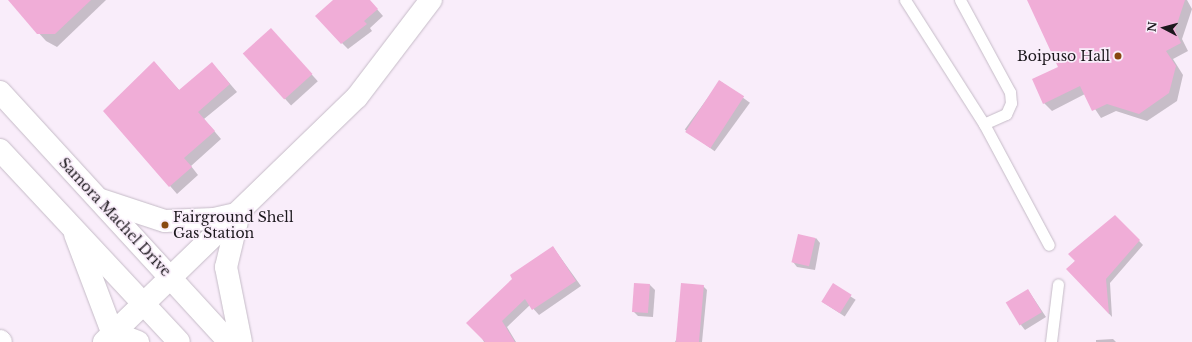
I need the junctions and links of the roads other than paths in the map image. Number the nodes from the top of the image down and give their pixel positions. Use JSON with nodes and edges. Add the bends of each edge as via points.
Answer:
{"nodes":[{"id":1,"x":431,"y":0,"type":"edge"},
{"id":2,"x":905,"y":0,"type":"edge"},
{"id":3,"x":960,"y":0,"type":"edge"},
{"id":4,"x":0,"y":92,"type":"edge"},
{"id":5,"x":984,"y":124,"type":"junction"},
{"id":6,"x":0,"y":150,"type":"edge"},
{"id":7,"x":99,"y":199,"type":"junction"},
{"id":8,"x":239,"y":213,"type":"junction"},
{"id":9,"x":74,"y":230,"type":"junction"},
{"id":10,"x":1049,"y":245,"type":"dead end"},
{"id":11,"x":172,"y":278,"type":"junction"},
{"id":12,"x":1058,"y":284,"type":"dead end"},
{"id":13,"x":145,"y":303,"type":"junction"},
{"id":14,"x":108,"y":337,"type":"edge"},
{"id":15,"x":138,"y":342,"type":"edge"},
{"id":16,"x":179,"y":342,"type":"edge"},
{"id":17,"x":229,"y":342,"type":"edge"},
{"id":18,"x":241,"y":342,"type":"edge"},
{"id":19,"x":1051,"y":342,"type":"edge"}],
"edges":[{"from":1,"to":8,"type":"main road","via":[[357,97]]},
{"from":2,"to":5,"type":"lane"},
{"from":3,"to":5,"type":"lane","via":[[1010,92],[1011,103],[1006,114]]},
{"from":4,"to":7,"type":"main road","name":"Samora Machel Drive"},
{"from":5,"to":10,"type":"lane"},
{"from":6,"to":9,"type":"main road"},
{"from":7,"to":8,"type":"main road","via":[[165,221],[214,219]]},
{"from":7,"to":11,"type":"main road","name":"Samora Machel Drive"},
{"from":8,"to":11,"type":"main road"},
{"from":8,"to":18,"type":"main road","via":[[226,267]]},
{"from":9,"to":13,"type":"main road"},
{"from":9,"to":14,"type":"main road"},
{"from":11,"to":13,"type":"main road"},
{"from":11,"to":17,"type":"main road","name":"Samora Machel Drive"},
{"from":12,"to":19,"type":"lane"},
{"from":13,"to":14,"type":"main road"},
{"from":13,"to":16,"type":"main road"},
{"from":14,"to":15,"type":"main road"}]}
